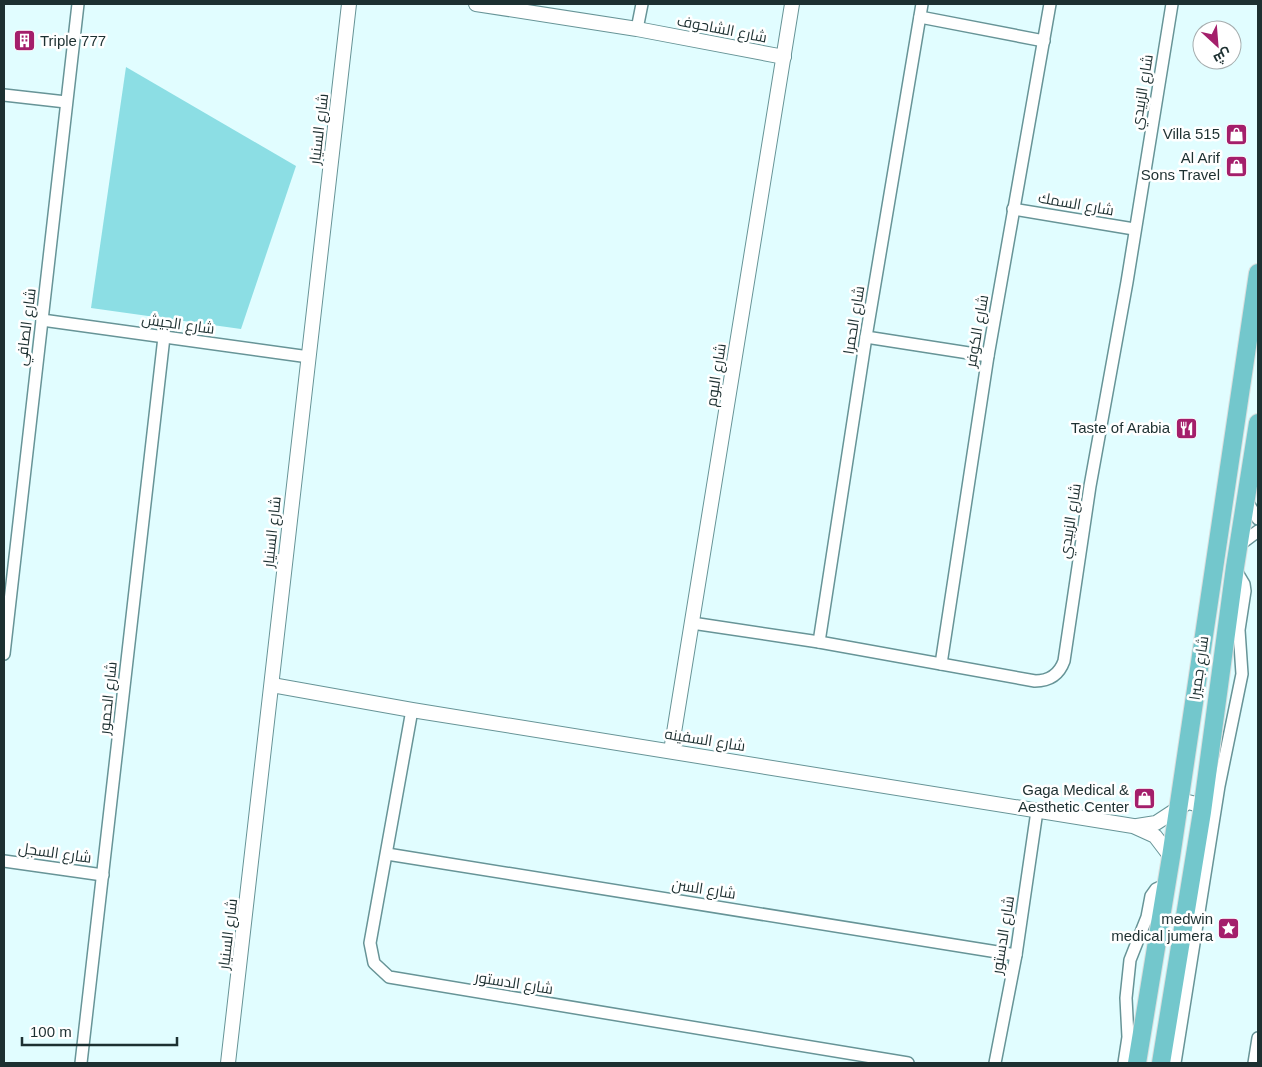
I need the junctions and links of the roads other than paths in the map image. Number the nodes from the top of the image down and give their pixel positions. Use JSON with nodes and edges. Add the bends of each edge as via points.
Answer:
{"nodes":[{"id":1,"x":78,"y":4,"type":"edge"},
{"id":2,"x":349,"y":4,"type":"edge"},
{"id":3,"x":476,"y":4,"type":"edge"},
{"id":4,"x":642,"y":4,"type":"edge"},
{"id":5,"x":792,"y":4,"type":"edge"},
{"id":6,"x":922,"y":4,"type":"edge"},
{"id":7,"x":1050,"y":4,"type":"edge"},
{"id":8,"x":1172,"y":4,"type":"edge"},
{"id":9,"x":920,"y":17,"type":"junction"},
{"id":10,"x":637,"y":29,"type":"junction"},
{"id":11,"x":1044,"y":41,"type":"junction"},
{"id":12,"x":784,"y":57,"type":"junction"},
{"id":13,"x":4,"y":95,"type":"edge"},
{"id":14,"x":66,"y":102,"type":"junction"},
{"id":15,"x":1013,"y":209,"type":"junction"},
{"id":16,"x":1134,"y":229,"type":"junction"},
{"id":17,"x":1258,"y":273,"type":"edge"},
{"id":18,"x":42,"y":320,"type":"junction"},
{"id":19,"x":164,"y":337,"type":"junction"},
{"id":20,"x":866,"y":337,"type":"junction"},
{"id":21,"x":988,"y":356,"type":"junction"},
{"id":22,"x":309,"y":357,"type":"junction"},
{"id":23,"x":1258,"y":423,"type":"edge"},
{"id":24,"x":1246,"y":500,"type":"junction"},
{"id":25,"x":1258,"y":519,"type":"edge"},
{"id":26,"x":1258,"y":531,"type":"edge"},
{"id":27,"x":1238,"y":546,"type":"junction"},
{"id":28,"x":1235,"y":567,"type":"junction"},
{"id":29,"x":692,"y":623,"type":"junction"},
{"id":30,"x":819,"y":642,"type":"junction"},
{"id":31,"x":4,"y":654,"type":"edge"},
{"id":32,"x":941,"y":664,"type":"junction"},
{"id":33,"x":272,"y":685,"type":"junction"},
{"id":34,"x":412,"y":710,"type":"junction"},
{"id":35,"x":671,"y":751,"type":"junction"},
{"id":36,"x":1186,"y":757,"type":"junction"},
{"id":37,"x":1210,"y":757,"type":"junction"},
{"id":38,"x":1178,"y":808,"type":"junction"},
{"id":39,"x":1038,"y":811,"type":"junction"},
{"id":40,"x":1202,"y":811,"type":"junction"},
{"id":41,"x":1133,"y":826,"type":"junction"},
{"id":42,"x":387,"y":854,"type":"junction"},
{"id":43,"x":1171,"y":857,"type":"junction"},
{"id":44,"x":4,"y":861,"type":"edge"},
{"id":45,"x":103,"y":874,"type":"junction"},
{"id":46,"x":1166,"y":884,"type":"junction"},
{"id":47,"x":1016,"y":955,"type":"junction"},
{"id":48,"x":1258,"y":1038,"type":"edge"},
{"id":49,"x":81,"y":1063,"type":"edge"},
{"id":50,"x":228,"y":1063,"type":"edge"},
{"id":51,"x":908,"y":1063,"type":"edge"},
{"id":52,"x":995,"y":1063,"type":"edge"},
{"id":53,"x":1124,"y":1063,"type":"edge"},
{"id":54,"x":1137,"y":1063,"type":"edge"},
{"id":55,"x":1160,"y":1063,"type":"edge"},
{"id":56,"x":1175,"y":1063,"type":"edge"},
{"id":57,"x":1254,"y":1063,"type":"edge"}],
"edges":[{"from":1,"to":14,"type":"street","name":"شارع الصافي"},
{"from":2,"to":22,"type":"street","name":"شارع السنيار"},
{"from":3,"to":10,"type":"street","name":"شارع الشاحوف"},
{"from":4,"to":10,"type":"street"},
{"from":5,"to":12,"type":"street","name":"شارع البوم"},
{"from":6,"to":9,"type":"street","name":"شارع الحمرا"},
{"from":7,"to":11,"type":"street","name":"شارع الكوفر"},
{"from":8,"to":16,"type":"street","name":"شارع الزبيدي"},
{"from":9,"to":11,"type":"street"},
{"from":9,"to":20,"type":"street","name":"شارع الحمرا"},
{"from":10,"to":12,"type":"street","name":"شارع الشاحوف"},
{"from":11,"to":15,"type":"street","name":"شارع الكوفر"},
{"from":12,"to":29,"type":"street","name":"شارع البوم"},
{"from":13,"to":14,"type":"street"},
{"from":14,"to":18,"type":"street","name":"شارع الصافي"},
{"from":15,"to":16,"type":"street","name":"شارع السمك"},
{"from":15,"to":21,"type":"street","name":"شارع الكوفر"},
{"from":16,"to":32,"type":"street","name":"شارع الزبيدي","via":[[1128,282],[1090,486],[1062,668],[1053,677],[1034,681]]},
{"from":17,"to":36,"type":"main road","name":"شارع جميرا"},
{"from":18,"to":19,"type":"street","name":"شارع الجيش"},
{"from":18,"to":31,"type":"street","name":"شارع الصافي"},
{"from":19,"to":22,"type":"street","name":"شارع الجيش"},
{"from":19,"to":45,"type":"street","name":"شارع الحمور"},
{"from":20,"to":21,"type":"street"},
{"from":20,"to":30,"type":"street","name":"شارع الحمرا"},
{"from":21,"to":32,"type":"street","name":"شارع الكوفر"},
{"from":22,"to":33,"type":"street","name":"شارع السنيار"},
{"from":23,"to":24,"type":"main road","name":"شارع جميرا"},
{"from":24,"to":25,"type":"street"},
{"from":24,"to":27,"type":"main road","name":"شارع جميرا"},
{"from":26,"to":27,"type":"street"},
{"from":27,"to":28,"type":"main road","name":"شارع جميرا"},
{"from":28,"to":37,"type":"main road","name":"شارع جميرا"},
{"from":28,"to":56,"type":"street","via":[[1244,584],[1239,630],[1242,674],[1224,758]]},
{"from":29,"to":30,"type":"street","name":"شارع الزبيدي"},
{"from":29,"to":35,"type":"street","name":"شارع البوم"},
{"from":30,"to":32,"type":"street","name":"شارع الزبيدي"},
{"from":33,"to":34,"type":"street","name":"شارع السفينه"},
{"from":33,"to":50,"type":"street","name":"شارع السنيار"},
{"from":34,"to":35,"type":"street","name":"شارع السفينه"},
{"from":34,"to":42,"type":"street","name":"شارع الدستور"},
{"from":35,"to":39,"type":"street","name":"شارع السفينه"},
{"from":36,"to":37,"type":"main road","via":[[1196,765],[1205,763]]},
{"from":36,"to":38,"type":"main road","name":"شارع جميرا"},
{"from":37,"to":40,"type":"main road","name":"شارع جميرا"},
{"from":38,"to":40,"type":"street","via":[[1192,802]]},
{"from":38,"to":41,"type":"street","name":"شارع السفينه","via":[[1156,823]]},
{"from":38,"to":43,"type":"main road","name":"شارع جميرا"},
{"from":39,"to":41,"type":"street","name":"شارع السفينه"},
{"from":39,"to":47,"type":"street","name":"شارع الدستور"},
{"from":40,"to":55,"type":"main road","name":"شارع جميرا"},
{"from":41,"to":43,"type":"street","name":"شارع السفينه","via":[[1155,836]]},
{"from":42,"to":47,"type":"street","name":"شارع السن"},
{"from":42,"to":51,"type":"street","name":"شارع الدستور","via":[[370,943],[374,963],[389,977]]},
{"from":43,"to":46,"type":"main road","name":"شارع جميرا"},
{"from":44,"to":45,"type":"street","name":"شارع السجل"},
{"from":45,"to":49,"type":"street","name":"شارع الحمور"},
{"from":46,"to":53,"type":"street","via":[[1151,896],[1147,917],[1130,960]]},
{"from":46,"to":54,"type":"main road","name":"شارع جميرا"},
{"from":47,"to":52,"type":"street","name":"شارع الدستور"},
{"from":48,"to":57,"type":"street"}]}
